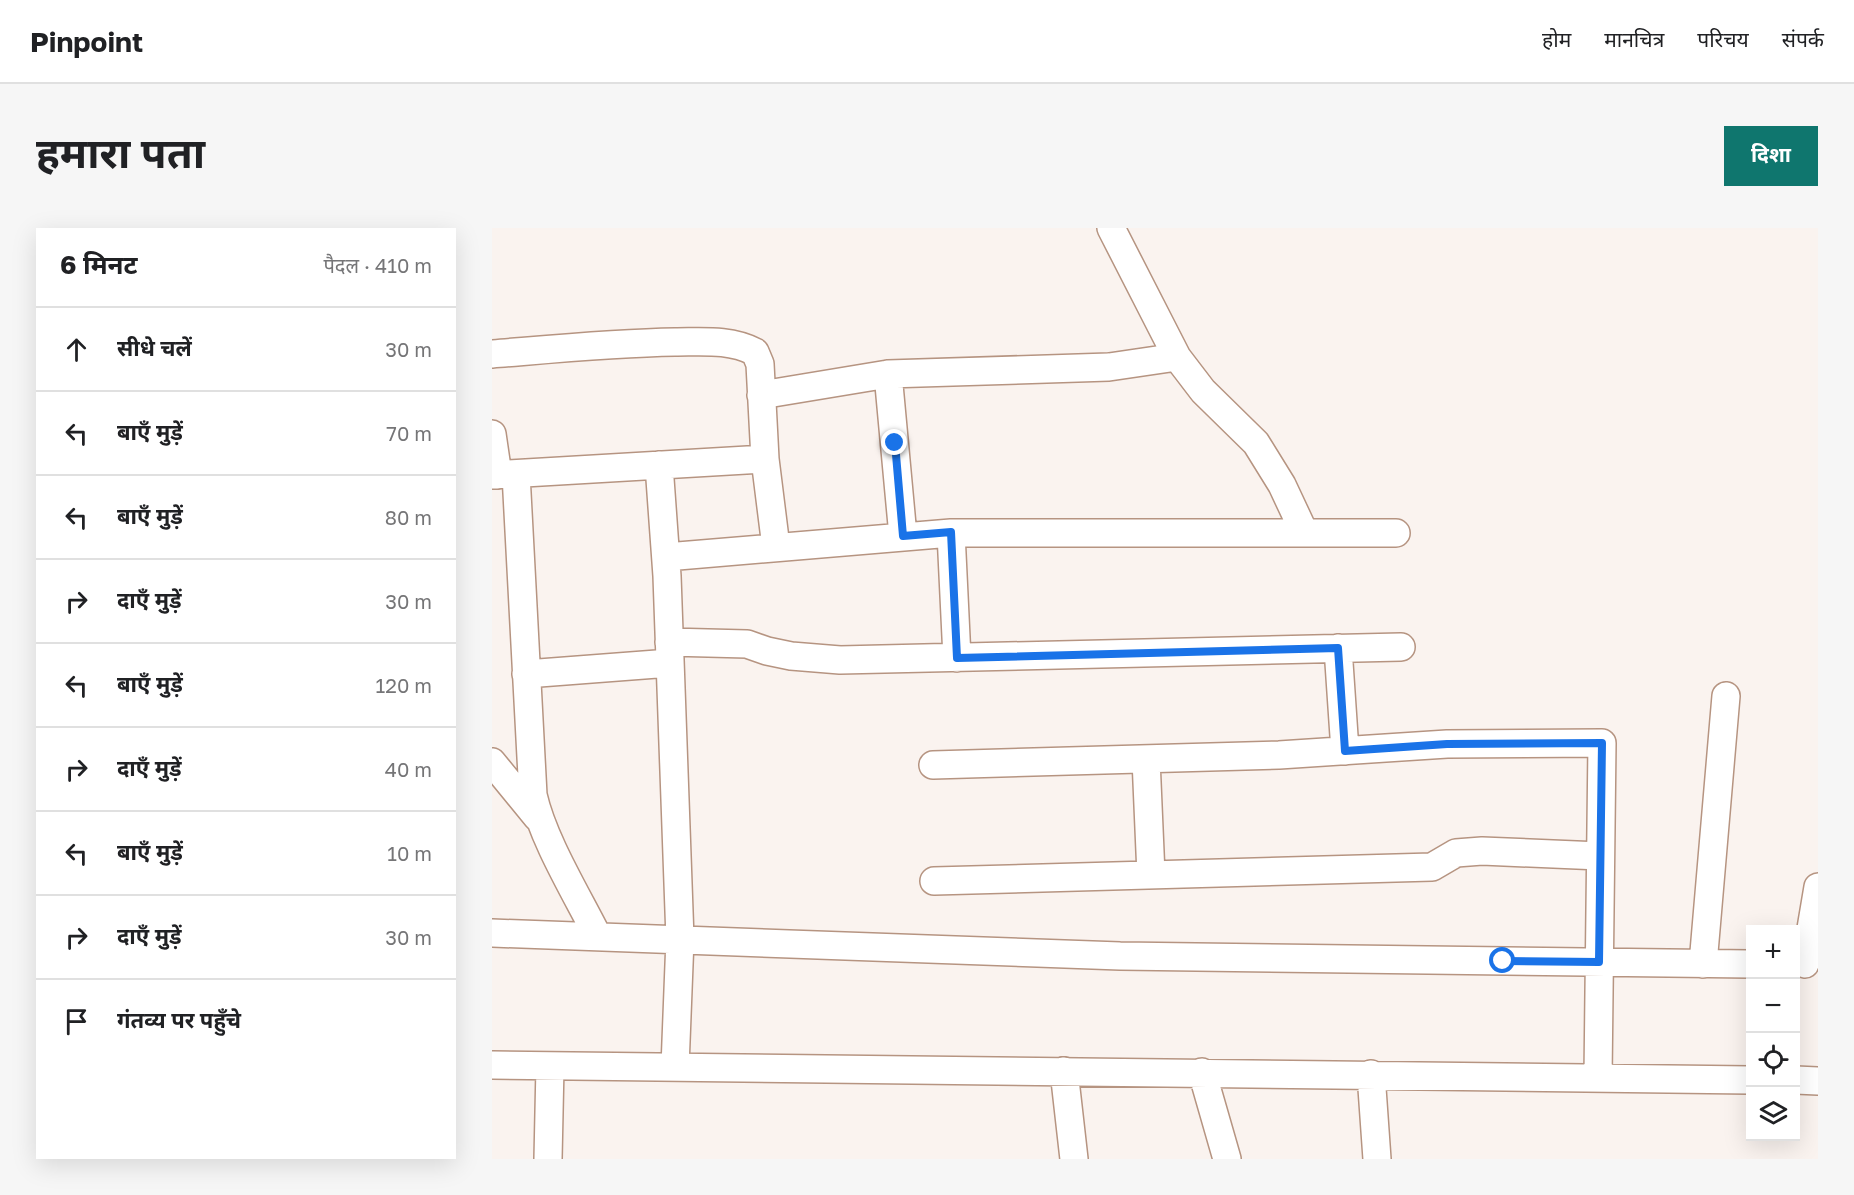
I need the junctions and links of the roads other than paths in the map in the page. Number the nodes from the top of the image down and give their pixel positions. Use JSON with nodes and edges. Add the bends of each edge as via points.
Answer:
{"nodes":[{"id":1,"x":1111,"y":228,"type":"edge"},
{"id":2,"x":492,"y":354,"type":"edge"},
{"id":3,"x":1177,"y":357,"type":"junction"},
{"id":4,"x":888,"y":374,"type":"junction"},
{"id":5,"x":761,"y":396,"type":"junction"},
{"id":6,"x":492,"y":434,"type":"edge"},
{"id":7,"x":765,"y":459,"type":"junction"},
{"id":8,"x":658,"y":465,"type":"junction"},
{"id":9,"x":502,"y":475,"type":"edge"},
{"id":10,"x":951,"y":532,"type":"junction"},
{"id":11,"x":1304,"y":532,"type":"junction"},
{"id":12,"x":1396,"y":533,"type":"dead end"},
{"id":13,"x":903,"y":536,"type":"junction"},
{"id":14,"x":776,"y":547,"type":"junction"},
{"id":15,"x":666,"y":557,"type":"junction"},
{"id":16,"x":1401,"y":647,"type":"dead end"},
{"id":17,"x":1338,"y":648,"type":"junction"},
{"id":18,"x":669,"y":652,"type":"junction"},
{"id":19,"x":957,"y":658,"type":"junction"},
{"id":20,"x":526,"y":674,"type":"junction"},
{"id":21,"x":1726,"y":696,"type":"dead end"},
{"id":22,"x":1345,"y":751,"type":"junction"},
{"id":23,"x":1146,"y":759,"type":"junction"},
{"id":24,"x":492,"y":762,"type":"edge"},
{"id":25,"x":933,"y":765,"type":"dead end"},
{"id":26,"x":542,"y":822,"type":"junction"},
{"id":27,"x":1600,"y":856,"type":"junction"},
{"id":28,"x":1151,"y":875,"type":"junction"},
{"id":29,"x":933,"y":881,"type":"dead end"},
{"id":30,"x":1818,"y":887,"type":"edge"},
{"id":31,"x":492,"y":933,"type":"edge"},
{"id":32,"x":598,"y":937,"type":"junction"},
{"id":33,"x":680,"y":939,"type":"junction"},
{"id":34,"x":1599,"y":962,"type":"junction"},
{"id":35,"x":1703,"y":964,"type":"junction"},
{"id":36,"x":1746,"y":964,"type":"edge"},
{"id":37,"x":1806,"y":964,"type":"edge"},
{"id":38,"x":492,"y":1065,"type":"edge"},
{"id":39,"x":550,"y":1066,"type":"junction"},
{"id":40,"x":675,"y":1067,"type":"junction"},
{"id":41,"x":1064,"y":1071,"type":"junction"},
{"id":42,"x":1202,"y":1072,"type":"junction"},
{"id":43,"x":1371,"y":1074,"type":"junction"},
{"id":44,"x":1598,"y":1077,"type":"junction"},
{"id":45,"x":1746,"y":1080,"type":"edge"},
{"id":46,"x":1800,"y":1080,"type":"edge"},
{"id":47,"x":1818,"y":1081,"type":"edge"},
{"id":48,"x":548,"y":1159,"type":"edge"},
{"id":49,"x":1074,"y":1159,"type":"edge"},
{"id":50,"x":1227,"y":1159,"type":"edge"},
{"id":51,"x":1377,"y":1159,"type":"edge"}],
"edges":[{"from":1,"to":3,"type":"street"},
{"from":2,"to":5,"type":"street","via":[[634,343],[726,342],[755,352],[760,364]]},
{"from":3,"to":4,"type":"street","via":[[1109,367]]},
{"from":3,"to":11,"type":"street","via":[[1190,377],[1256,443]]},
{"from":4,"to":5,"type":"street"},
{"from":4,"to":13,"type":"street"},
{"from":5,"to":7,"type":"street"},
{"from":6,"to":9,"type":"street"},
{"from":7,"to":8,"type":"street"},
{"from":7,"to":14,"type":"street"},
{"from":8,"to":9,"type":"street"},
{"from":8,"to":15,"type":"street"},
{"from":9,"to":20,"type":"street"},
{"from":10,"to":11,"type":"street"},
{"from":10,"to":13,"type":"street"},
{"from":10,"to":19,"type":"street"},
{"from":11,"to":12,"type":"street"},
{"from":13,"to":14,"type":"street"},
{"from":14,"to":15,"type":"street"},
{"from":15,"to":18,"type":"street"},
{"from":16,"to":17,"type":"street"},
{"from":17,"to":19,"type":"street"},
{"from":17,"to":22,"type":"street"},
{"from":18,"to":19,"type":"street","via":[[747,644],[791,656],[840,660]]},
{"from":18,"to":20,"type":"street"},
{"from":18,"to":33,"type":"street"},
{"from":20,"to":26,"type":"street","via":[[533,795]]},
{"from":21,"to":35,"type":"street"},
{"from":22,"to":23,"type":"street"},
{"from":22,"to":27,"type":"street","via":[[1447,744],[1602,743]]},
{"from":23,"to":25,"type":"street"},
{"from":23,"to":28,"type":"street"},
{"from":24,"to":26,"type":"street"},
{"from":26,"to":32,"type":"street"},
{"from":27,"to":28,"type":"street","via":[[1482,851],[1456,853],[1432,867]]},
{"from":27,"to":34,"type":"street"},
{"from":28,"to":29,"type":"street"},
{"from":30,"to":37,"type":"street"},
{"from":31,"to":32,"type":"street"},
{"from":32,"to":33,"type":"street"},
{"from":33,"to":34,"type":"street","via":[[1120,956]]},
{"from":33,"to":40,"type":"street"},
{"from":34,"to":35,"type":"street"},
{"from":34,"to":44,"type":"street"},
{"from":35,"to":36,"type":"street"},
{"from":38,"to":39,"type":"street"},
{"from":39,"to":40,"type":"street"},
{"from":39,"to":48,"type":"street"},
{"from":40,"to":41,"type":"street"},
{"from":41,"to":42,"type":"street"},
{"from":41,"to":49,"type":"street"},
{"from":42,"to":43,"type":"street"},
{"from":42,"to":50,"type":"street"},
{"from":43,"to":44,"type":"street"},
{"from":43,"to":51,"type":"street"},
{"from":44,"to":45,"type":"street"},
{"from":46,"to":47,"type":"street"}]}
